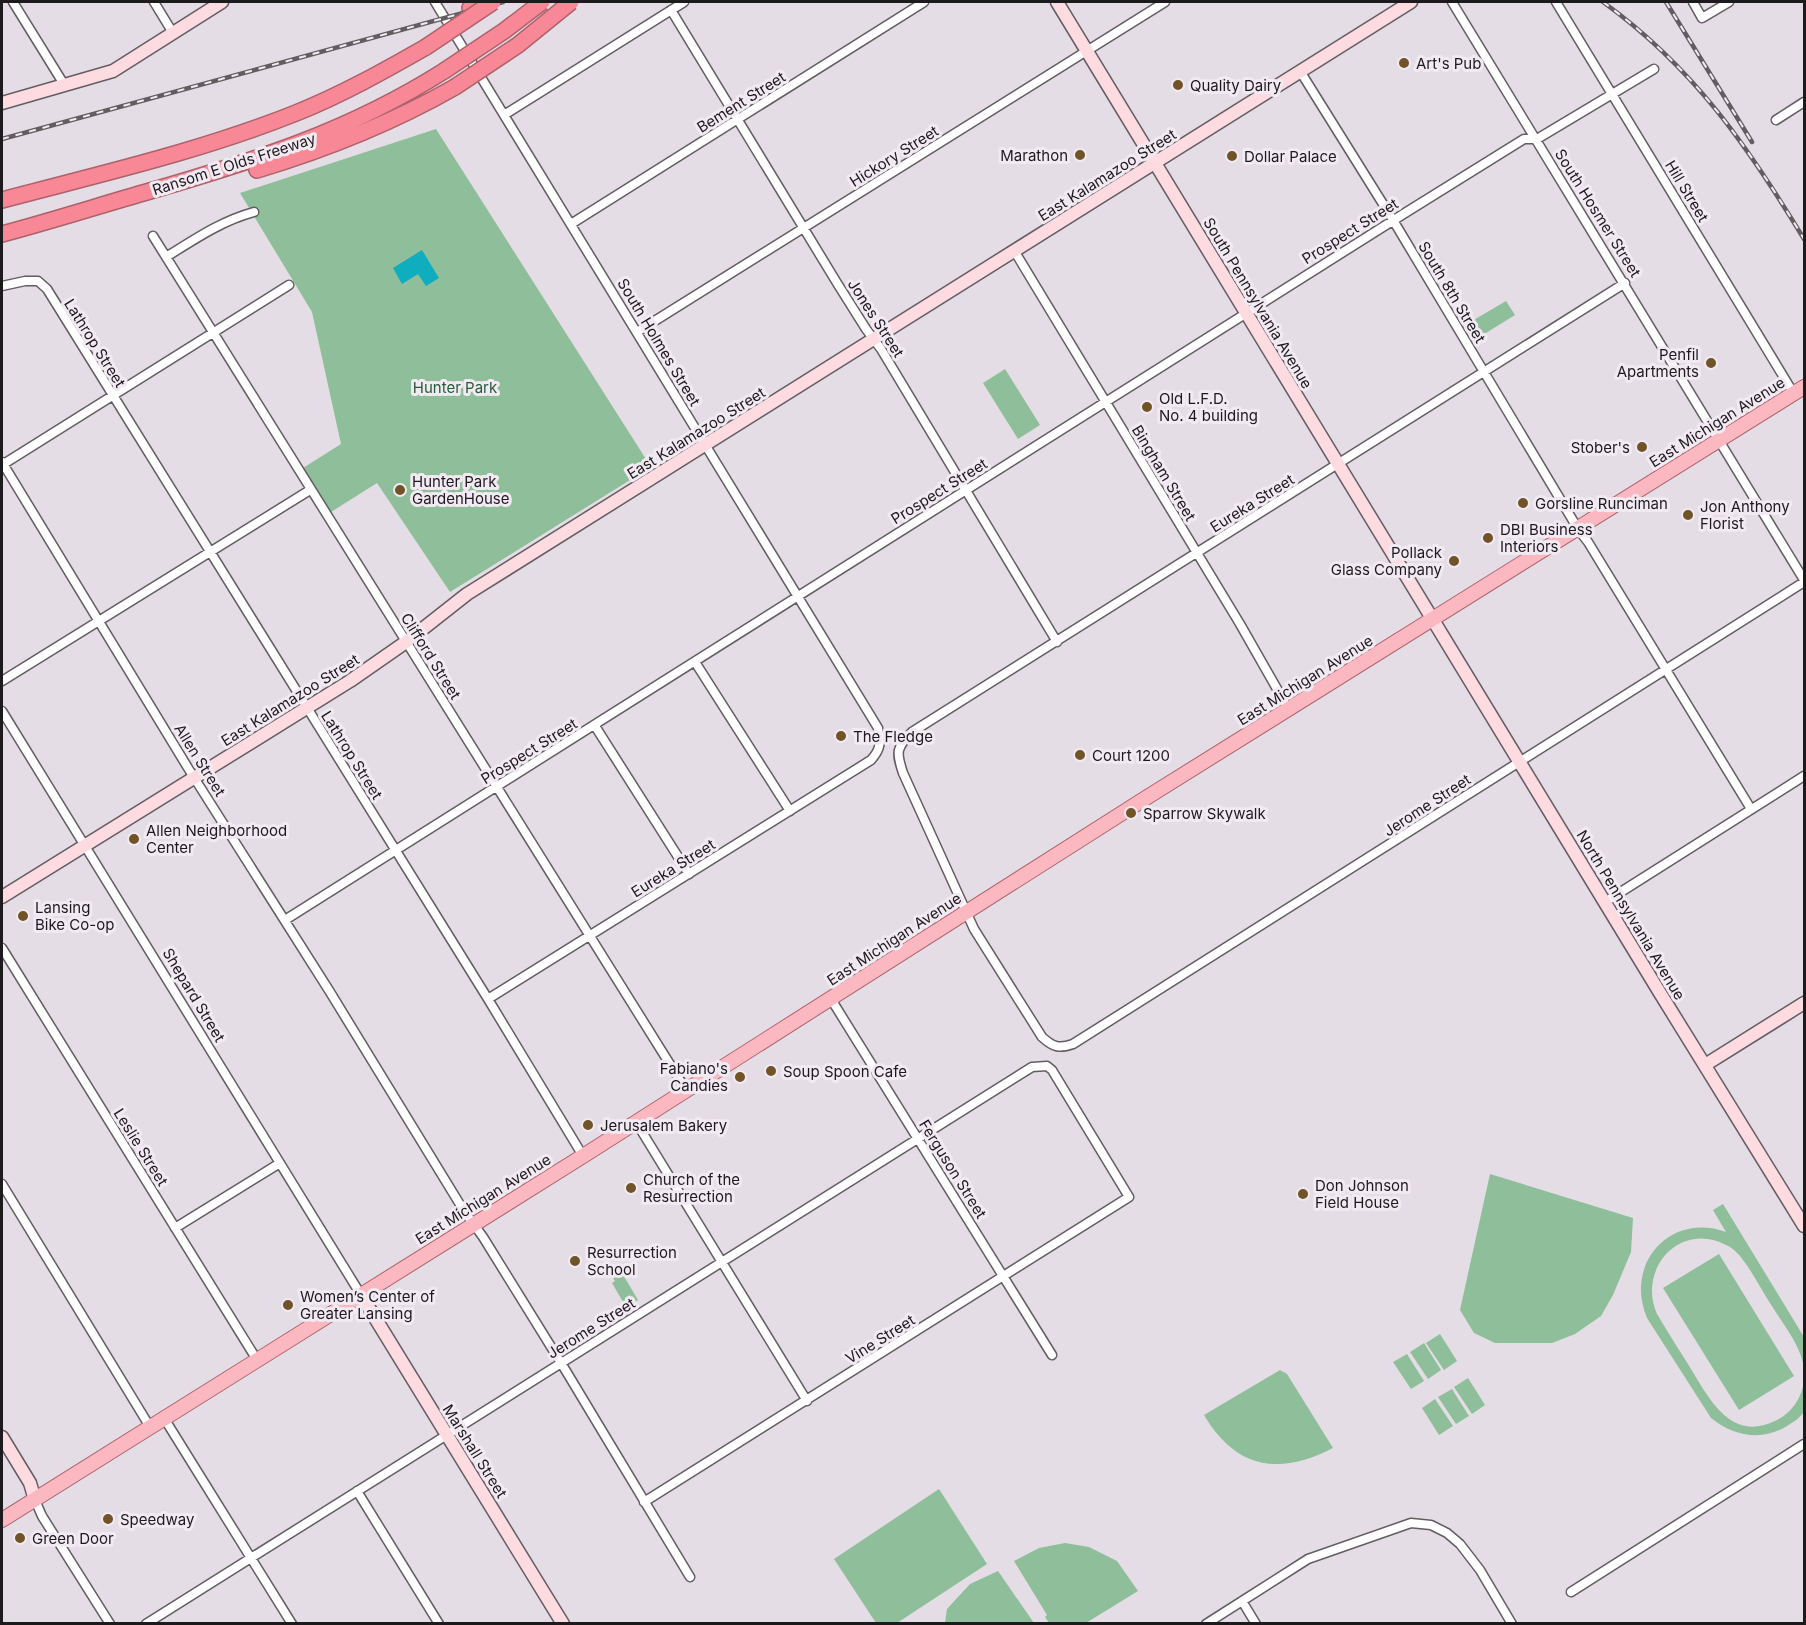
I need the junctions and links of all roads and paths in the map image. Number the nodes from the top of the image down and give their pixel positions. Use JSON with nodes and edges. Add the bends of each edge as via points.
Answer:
{"nodes":[{"id":1,"x":13,"y":2,"type":"edge"},
{"id":2,"x":154,"y":2,"type":"edge"},
{"id":3,"x":222,"y":2,"type":"edge"},
{"id":4,"x":435,"y":2,"type":"edge"},
{"id":5,"x":479,"y":2,"type":"edge"},
{"id":6,"x":493,"y":2,"type":"edge"},
{"id":7,"x":542,"y":2,"type":"edge"},
{"id":8,"x":571,"y":2,"type":"edge"},
{"id":9,"x":684,"y":2,"type":"edge"},
{"id":10,"x":924,"y":2,"type":"edge"},
{"id":11,"x":1057,"y":2,"type":"edge"},
{"id":12,"x":1165,"y":2,"type":"edge"},
{"id":13,"x":1411,"y":2,"type":"edge"},
{"id":14,"x":1452,"y":2,"type":"edge"},
{"id":15,"x":1556,"y":2,"type":"edge"},
{"id":16,"x":1693,"y":2,"type":"edge"},
{"id":17,"x":1729,"y":2,"type":"edge"},
{"id":18,"x":671,"y":10,"type":"junction"},
{"id":19,"x":173,"y":33,"type":"junction"},
{"id":20,"x":426,"y":43,"type":"junction"},
{"id":21,"x":1087,"y":51,"type":"junction"},
{"id":22,"x":1654,"y":69,"type":"dead end"},
{"id":23,"x":1300,"y":71,"type":"junction"},
{"id":24,"x":65,"y":86,"type":"junction"},
{"id":25,"x":1613,"y":96,"type":"junction"},
{"id":26,"x":1804,"y":102,"type":"edge"},
{"id":27,"x":2,"y":103,"type":"edge"},
{"id":28,"x":504,"y":115,"type":"junction"},
{"id":29,"x":738,"y":120,"type":"junction"},
{"id":30,"x":1776,"y":120,"type":"dead end"},
{"id":31,"x":1537,"y":140,"type":"junction"},
{"id":32,"x":1155,"y":162,"type":"junction"},
{"id":33,"x":2,"y":200,"type":"edge"},
{"id":34,"x":254,"y":212,"type":"dead end"},
{"id":35,"x":1394,"y":220,"type":"junction"},
{"id":36,"x":571,"y":224,"type":"junction"},
{"id":37,"x":24,"y":228,"type":"junction"},
{"id":38,"x":804,"y":228,"type":"junction"},
{"id":39,"x":2,"y":234,"type":"edge"},
{"id":40,"x":153,"y":236,"type":"dead end"},
{"id":41,"x":1015,"y":252,"type":"junction"},
{"id":42,"x":166,"y":257,"type":"junction"},
{"id":43,"x":1625,"y":283,"type":"junction"},
{"id":44,"x":289,"y":285,"type":"dead end"},
{"id":45,"x":2,"y":286,"type":"edge"},
{"id":46,"x":1246,"y":312,"type":"junction"},
{"id":47,"x":213,"y":332,"type":"junction"},
{"id":48,"x":637,"y":332,"type":"junction"},
{"id":49,"x":874,"y":339,"type":"junction"},
{"id":50,"x":1484,"y":372,"type":"junction"},
{"id":51,"x":1799,"y":390,"type":"edge"},
{"id":52,"x":112,"y":396,"type":"junction"},
{"id":53,"x":1105,"y":402,"type":"junction"},
{"id":54,"x":1720,"y":440,"type":"junction"},
{"id":55,"x":705,"y":445,"type":"junction"},
{"id":56,"x":2,"y":464,"type":"edge"},
{"id":57,"x":1338,"y":464,"type":"junction"},
{"id":58,"x":967,"y":489,"type":"junction"},
{"id":59,"x":310,"y":490,"type":"junction"},
{"id":60,"x":1578,"y":528,"type":"junction"},
{"id":61,"x":210,"y":552,"type":"junction"},
{"id":62,"x":1197,"y":554,"type":"junction"},
{"id":63,"x":1804,"y":581,"type":"edge"},
{"id":64,"x":799,"y":597,"type":"junction"},
{"id":65,"x":1432,"y":620,"type":"junction"},
{"id":66,"x":99,"y":621,"type":"junction"},
{"id":67,"x":406,"y":642,"type":"junction"},
{"id":68,"x":1057,"y":642,"type":"junction"},
{"id":69,"x":695,"y":662,"type":"junction"},
{"id":70,"x":1666,"y":669,"type":"junction"},
{"id":71,"x":2,"y":681,"type":"edge"},
{"id":72,"x":307,"y":708,"type":"junction"},
{"id":73,"x":1289,"y":710,"type":"junction"},
{"id":74,"x":2,"y":711,"type":"edge"},
{"id":75,"x":595,"y":726,"type":"junction"},
{"id":76,"x":871,"y":760,"type":"joint"},
{"id":77,"x":1519,"y":762,"type":"junction"},
{"id":78,"x":1804,"y":776,"type":"edge"},
{"id":79,"x":195,"y":778,"type":"junction"},
{"id":80,"x":496,"y":788,"type":"junction"},
{"id":81,"x":1751,"y":810,"type":"junction"},
{"id":82,"x":790,"y":811,"type":"junction"},
{"id":83,"x":85,"y":845,"type":"junction"},
{"id":84,"x":396,"y":851,"type":"junction"},
{"id":85,"x":689,"y":874,"type":"junction"},
{"id":86,"x":2,"y":897,"type":"edge"},
{"id":87,"x":1605,"y":902,"type":"junction"},
{"id":88,"x":966,"y":912,"type":"junction"},
{"id":89,"x":285,"y":920,"type":"junction"},
{"id":90,"x":590,"y":936,"type":"junction"},
{"id":91,"x":2,"y":948,"type":"edge"},
{"id":92,"x":488,"y":999,"type":"junction"},
{"id":93,"x":831,"y":999,"type":"junction"},
{"id":94,"x":1804,"y":1003,"type":"edge"},
{"id":95,"x":1705,"y":1065,"type":"junction"},
{"id":96,"x":686,"y":1090,"type":"junction"},
{"id":97,"x":636,"y":1122,"type":"junction"},
{"id":98,"x":918,"y":1138,"type":"junction"},
{"id":99,"x":583,"y":1156,"type":"junction"},
{"id":100,"x":280,"y":1163,"type":"junction"},
{"id":101,"x":2,"y":1184,"type":"edge"},
{"id":102,"x":1129,"y":1197,"type":"joint"},
{"id":103,"x":474,"y":1224,"type":"junction"},
{"id":104,"x":1804,"y":1226,"type":"edge"},
{"id":105,"x":175,"y":1228,"type":"junction"},
{"id":106,"x":721,"y":1261,"type":"junction"},
{"id":107,"x":1004,"y":1276,"type":"junction"},
{"id":108,"x":362,"y":1295,"type":"junction"},
{"id":109,"x":1052,"y":1355,"type":"dead end"},
{"id":110,"x":257,"y":1360,"type":"junction"},
{"id":111,"x":560,"y":1363,"type":"junction"},
{"id":112,"x":807,"y":1401,"type":"junction"},
{"id":113,"x":164,"y":1418,"type":"junction"},
{"id":114,"x":150,"y":1427,"type":"junction"},
{"id":115,"x":447,"y":1434,"type":"junction"},
{"id":116,"x":2,"y":1437,"type":"edge"},
{"id":117,"x":1804,"y":1444,"type":"edge"},
{"id":118,"x":357,"y":1491,"type":"junction"},
{"id":119,"x":35,"y":1500,"type":"junction"},
{"id":120,"x":645,"y":1502,"type":"junction"},
{"id":121,"x":2,"y":1520,"type":"edge"},
{"id":122,"x":251,"y":1557,"type":"junction"},
{"id":123,"x":690,"y":1576,"type":"dead end"},
{"id":124,"x":1571,"y":1592,"type":"dead end"},
{"id":125,"x":1242,"y":1601,"type":"junction"},
{"id":126,"x":110,"y":1623,"type":"edge"},
{"id":127,"x":146,"y":1623,"type":"edge"},
{"id":128,"x":292,"y":1623,"type":"edge"},
{"id":129,"x":439,"y":1623,"type":"edge"},
{"id":130,"x":563,"y":1623,"type":"edge"},
{"id":131,"x":1206,"y":1623,"type":"edge"},
{"id":132,"x":1256,"y":1623,"type":"edge"},
{"id":133,"x":1512,"y":1623,"type":"edge"}],
"edges":[{"from":1,"to":24,"type":"street"},
{"from":2,"to":19,"type":"street"},
{"from":3,"to":19,"type":"street"},
{"from":4,"to":28,"type":"street","name":"South Holmes Street"},
{"from":5,"to":20,"type":"highway"},
{"from":6,"to":20,"type":"highway","name":"Ransom E Olds Freeway","bridge":true},
{"from":7,"to":37,"type":"highway","name":"Ransom E Olds Freeway","bridge":true,"via":[[444,71],[348,123],[274,153]]},
{"from":8,"to":37,"type":"highway","bridge":true,"via":[[518,45],[455,87],[375,128],[308,154],[114,208]]},
{"from":9,"to":18,"type":"street"},
{"from":10,"to":29,"type":"street","name":"Bement Street"},
{"from":11,"to":21,"type":"street","name":"South Pennsylvania Avenue"},
{"from":12,"to":21,"type":"street","name":"Hickory Street"},
{"from":13,"to":23,"type":"street","name":"East Kalamazoo Street"},
{"from":14,"to":31,"type":"street","name":"South Hosmer Street"},
{"from":15,"to":25,"type":"street","name":"Hill Street"},
{"from":16,"to":17,"type":"street","via":[[1702,18]]},
{"from":18,"to":28,"type":"street"},
{"from":18,"to":29,"type":"street","name":"Jones Street"},
{"from":19,"to":24,"type":"street","via":[[113,70]]},
{"from":20,"to":33,"type":"highway","name":"Ransom E Olds Freeway","via":[[371,77],[305,109],[232,136]]},
{"from":21,"to":32,"type":"street","name":"South Pennsylvania Avenue"},
{"from":21,"to":38,"type":"street","name":"Hickory Street"},
{"from":22,"to":25,"type":"street","name":"Prospect Street"},
{"from":23,"to":32,"type":"street","name":"East Kalamazoo Street"},
{"from":23,"to":35,"type":"street","name":"South 8th Street"},
{"from":24,"to":27,"type":"street"},
{"from":25,"to":31,"type":"street","name":"Prospect Street"},
{"from":25,"to":51,"type":"street","name":"Hill Street"},
{"from":26,"to":30,"type":"street"},
{"from":28,"to":36,"type":"street","name":"South Holmes Street"},
{"from":29,"to":36,"type":"street","name":"Bement Street"},
{"from":29,"to":38,"type":"street","name":"Jones Street"},
{"from":31,"to":35,"type":"street","name":"Prospect Street","via":[[1522,140]]},
{"from":31,"to":43,"type":"street","name":"South Hosmer Street"},
{"from":32,"to":41,"type":"street","name":"East Kalamazoo Street"},
{"from":32,"to":46,"type":"street","name":"South Pennsylvania Avenue"},
{"from":34,"to":42,"type":"street","via":[[234,217]]},
{"from":35,"to":46,"type":"street","name":"Prospect Street"},
{"from":35,"to":50,"type":"street","name":"South 8th Street"},
{"from":36,"to":48,"type":"street","name":"South Holmes Street"},
{"from":37,"to":39,"type":"highway","name":"Ransom E Olds Freeway"},
{"from":38,"to":48,"type":"street","name":"Hickory Street"},
{"from":38,"to":49,"type":"street","name":"Jones Street"},
{"from":40,"to":42,"type":"street","name":"Clifford Street"},
{"from":41,"to":49,"type":"street","name":"East Kalamazoo Street"},
{"from":41,"to":53,"type":"street","name":"Bingham Street"},
{"from":42,"to":47,"type":"street","name":"Clifford Street"},
{"from":43,"to":50,"type":"street","name":"Eureka Street"},
{"from":43,"to":54,"type":"street","name":"South Hosmer Street"},
{"from":44,"to":47,"type":"street"},
{"from":45,"to":52,"type":"street","name":"Lathrop Street","via":[[38,281],[47,289]]},
{"from":46,"to":53,"type":"street","name":"Prospect Street"},
{"from":46,"to":57,"type":"street","name":"South Pennsylvania Avenue"},
{"from":47,"to":52,"type":"street"},
{"from":47,"to":59,"type":"street","name":"Clifford Street"},
{"from":48,"to":55,"type":"street","name":"South Holmes Street"},
{"from":49,"to":55,"type":"street","name":"East Kalamazoo Street"},
{"from":49,"to":58,"type":"street","name":"Jones Street"},
{"from":50,"to":57,"type":"street","name":"Eureka Street"},
{"from":50,"to":60,"type":"street","name":"South 8th Street"},
{"from":51,"to":54,"type":"main road","name":"East Michigan Avenue"},
{"from":52,"to":56,"type":"street"},
{"from":52,"to":61,"type":"street","name":"Lathrop Street"},
{"from":53,"to":58,"type":"street","name":"Prospect Street"},
{"from":53,"to":62,"type":"street","name":"Bingham Street"},
{"from":54,"to":60,"type":"main road","name":"East Michigan Avenue"},
{"from":54,"to":63,"type":"street","name":"South Hosmer Street"},
{"from":55,"to":64,"type":"street","name":"South Holmes Street"},
{"from":55,"to":67,"type":"street","name":"East Kalamazoo Street","via":[[467,594]]},
{"from":56,"to":66,"type":"street","name":"Allen Street"},
{"from":57,"to":62,"type":"street","name":"Eureka Street"},
{"from":57,"to":65,"type":"street","name":"South Pennsylvania Avenue"},
{"from":58,"to":64,"type":"street","name":"Prospect Street"},
{"from":58,"to":68,"type":"street","name":"Jones Street"},
{"from":59,"to":61,"type":"street"},
{"from":59,"to":67,"type":"street","name":"Clifford Street"},
{"from":60,"to":65,"type":"main road","name":"East Michigan Avenue"},
{"from":60,"to":70,"type":"street","name":"South 8th Street"},
{"from":61,"to":66,"type":"street"},
{"from":61,"to":72,"type":"street","name":"Lathrop Street"},
{"from":62,"to":68,"type":"street","name":"Eureka Street"},
{"from":62,"to":73,"type":"street","name":"Bingham Street"},
{"from":63,"to":70,"type":"street","name":"Jerome Street"},
{"from":64,"to":69,"type":"street","name":"Prospect Street"},
{"from":64,"to":76,"type":"street","name":"South Holmes Street","via":[[878,728],[881,746]]},
{"from":65,"to":73,"type":"main road","name":"East Michigan Avenue"},
{"from":65,"to":77,"type":"street","name":"North Pennsylvania Avenue"},
{"from":66,"to":71,"type":"street"},
{"from":66,"to":79,"type":"street","name":"Allen Street"},
{"from":67,"to":72,"type":"street","name":"East Kalamazoo Street"},
{"from":67,"to":80,"type":"street","name":"Clifford Street"},
{"from":68,"to":88,"type":"street","name":"Eureka Street","via":[[912,732],[898,750],[903,773]]},
{"from":69,"to":75,"type":"street","name":"Prospect Street"},
{"from":69,"to":82,"type":"street"},
{"from":70,"to":77,"type":"street","name":"Jerome Street"},
{"from":70,"to":81,"type":"street","name":"South 8th Street"},
{"from":72,"to":79,"type":"street","name":"East Kalamazoo Street"},
{"from":72,"to":84,"type":"street","name":"Lathrop Street"},
{"from":73,"to":88,"type":"main road","name":"East Michigan Avenue"},
{"from":74,"to":83,"type":"street","name":"Shepard Street"},
{"from":75,"to":80,"type":"street","name":"Prospect Street"},
{"from":75,"to":85,"type":"street"},
{"from":76,"to":82,"type":"street","name":"Eureka Street"},
{"from":77,"to":87,"type":"street","name":"North Pennsylvania Avenue"},
{"from":77,"to":88,"type":"street","name":"Jerome Street","via":[[1062,1048],[1052,1046],[1042,1037]]},
{"from":78,"to":81,"type":"street"},
{"from":79,"to":83,"type":"street","name":"East Kalamazoo Street"},
{"from":79,"to":89,"type":"street","name":"Allen Street"},
{"from":80,"to":84,"type":"street","name":"Prospect Street"},
{"from":80,"to":90,"type":"street","name":"Clifford Street"},
{"from":81,"to":87,"type":"street"},
{"from":82,"to":85,"type":"street","name":"Eureka Street"},
{"from":83,"to":86,"type":"street","name":"East Kalamazoo Street"},
{"from":83,"to":100,"type":"street","name":"Shepard Street"},
{"from":84,"to":89,"type":"street","name":"Prospect Street"},
{"from":84,"to":92,"type":"street","name":"Lathrop Street"},
{"from":85,"to":90,"type":"street","name":"Eureka Street"},
{"from":87,"to":95,"type":"street","name":"North Pennsylvania Avenue"},
{"from":88,"to":93,"type":"main road","name":"East Michigan Avenue"},
{"from":89,"to":103,"type":"street","name":"Allen Street"},
{"from":90,"to":92,"type":"street","name":"Eureka Street"},
{"from":90,"to":96,"type":"street","name":"Clifford Street"},
{"from":91,"to":105,"type":"street","name":"Leslie Street"},
{"from":92,"to":99,"type":"street","name":"Lathrop Street"},
{"from":93,"to":96,"type":"main road","name":"East Michigan Avenue"},
{"from":93,"to":98,"type":"street","name":"Ferguson Street"},
{"from":94,"to":95,"type":"street"},
{"from":95,"to":104,"type":"street","name":"North Pennsylvania Avenue"},
{"from":96,"to":97,"type":"main road","name":"East Michigan Avenue"},
{"from":97,"to":99,"type":"main road","name":"East Michigan Avenue"},
{"from":97,"to":106,"type":"street"},
{"from":98,"to":102,"type":"street","name":"Jerome Street","via":[[1032,1067],[1047,1066]]},
{"from":98,"to":106,"type":"street","name":"Jerome Street"},
{"from":98,"to":107,"type":"street","name":"Ferguson Street"},
{"from":99,"to":103,"type":"main road","name":"East Michigan Avenue"},
{"from":100,"to":105,"type":"street"},
{"from":100,"to":108,"type":"street","name":"Shepard Street"},
{"from":101,"to":114,"type":"street"},
{"from":102,"to":107,"type":"street","name":"Vine Street"},
{"from":103,"to":108,"type":"main road","name":"East Michigan Avenue"},
{"from":103,"to":111,"type":"street","name":"Allen Street"},
{"from":105,"to":110,"type":"street","name":"Leslie Street"},
{"from":106,"to":111,"type":"street","name":"Jerome Street"},
{"from":106,"to":112,"type":"street"},
{"from":107,"to":109,"type":"street","name":"Ferguson Street"},
{"from":107,"to":112,"type":"street","name":"Vine Street"},
{"from":108,"to":110,"type":"main road","name":"East Michigan Avenue"},
{"from":108,"to":115,"type":"street","name":"Marshall Street"},
{"from":110,"to":113,"type":"main road","name":"East Michigan Avenue"},
{"from":111,"to":115,"type":"street","name":"Jerome Street"},
{"from":111,"to":120,"type":"street","name":"Allen Street"},
{"from":112,"to":120,"type":"street","name":"Vine Street"},
{"from":113,"to":114,"type":"main road","name":"East Michigan Avenue"},
{"from":113,"to":122,"type":"street"},
{"from":114,"to":119,"type":"main road","name":"East Michigan Avenue"},
{"from":115,"to":118,"type":"street","name":"Jerome Street"},
{"from":115,"to":130,"type":"street","name":"Marshall Street"},
{"from":116,"to":119,"type":"street","via":[[30,1483]]},
{"from":117,"to":124,"type":"street"},
{"from":118,"to":122,"type":"street","name":"Jerome Street"},
{"from":118,"to":129,"type":"street"},
{"from":119,"to":121,"type":"main road","name":"East Michigan Avenue"},
{"from":119,"to":126,"type":"street"},
{"from":120,"to":123,"type":"street","name":"Allen Street"},
{"from":122,"to":127,"type":"street","name":"Jerome Street"},
{"from":122,"to":128,"type":"street"},
{"from":125,"to":131,"type":"street"},
{"from":125,"to":132,"type":"street"},
{"from":125,"to":133,"type":"street","via":[[1308,1559],[1411,1523],[1431,1525],[1460,1544]]}]}
